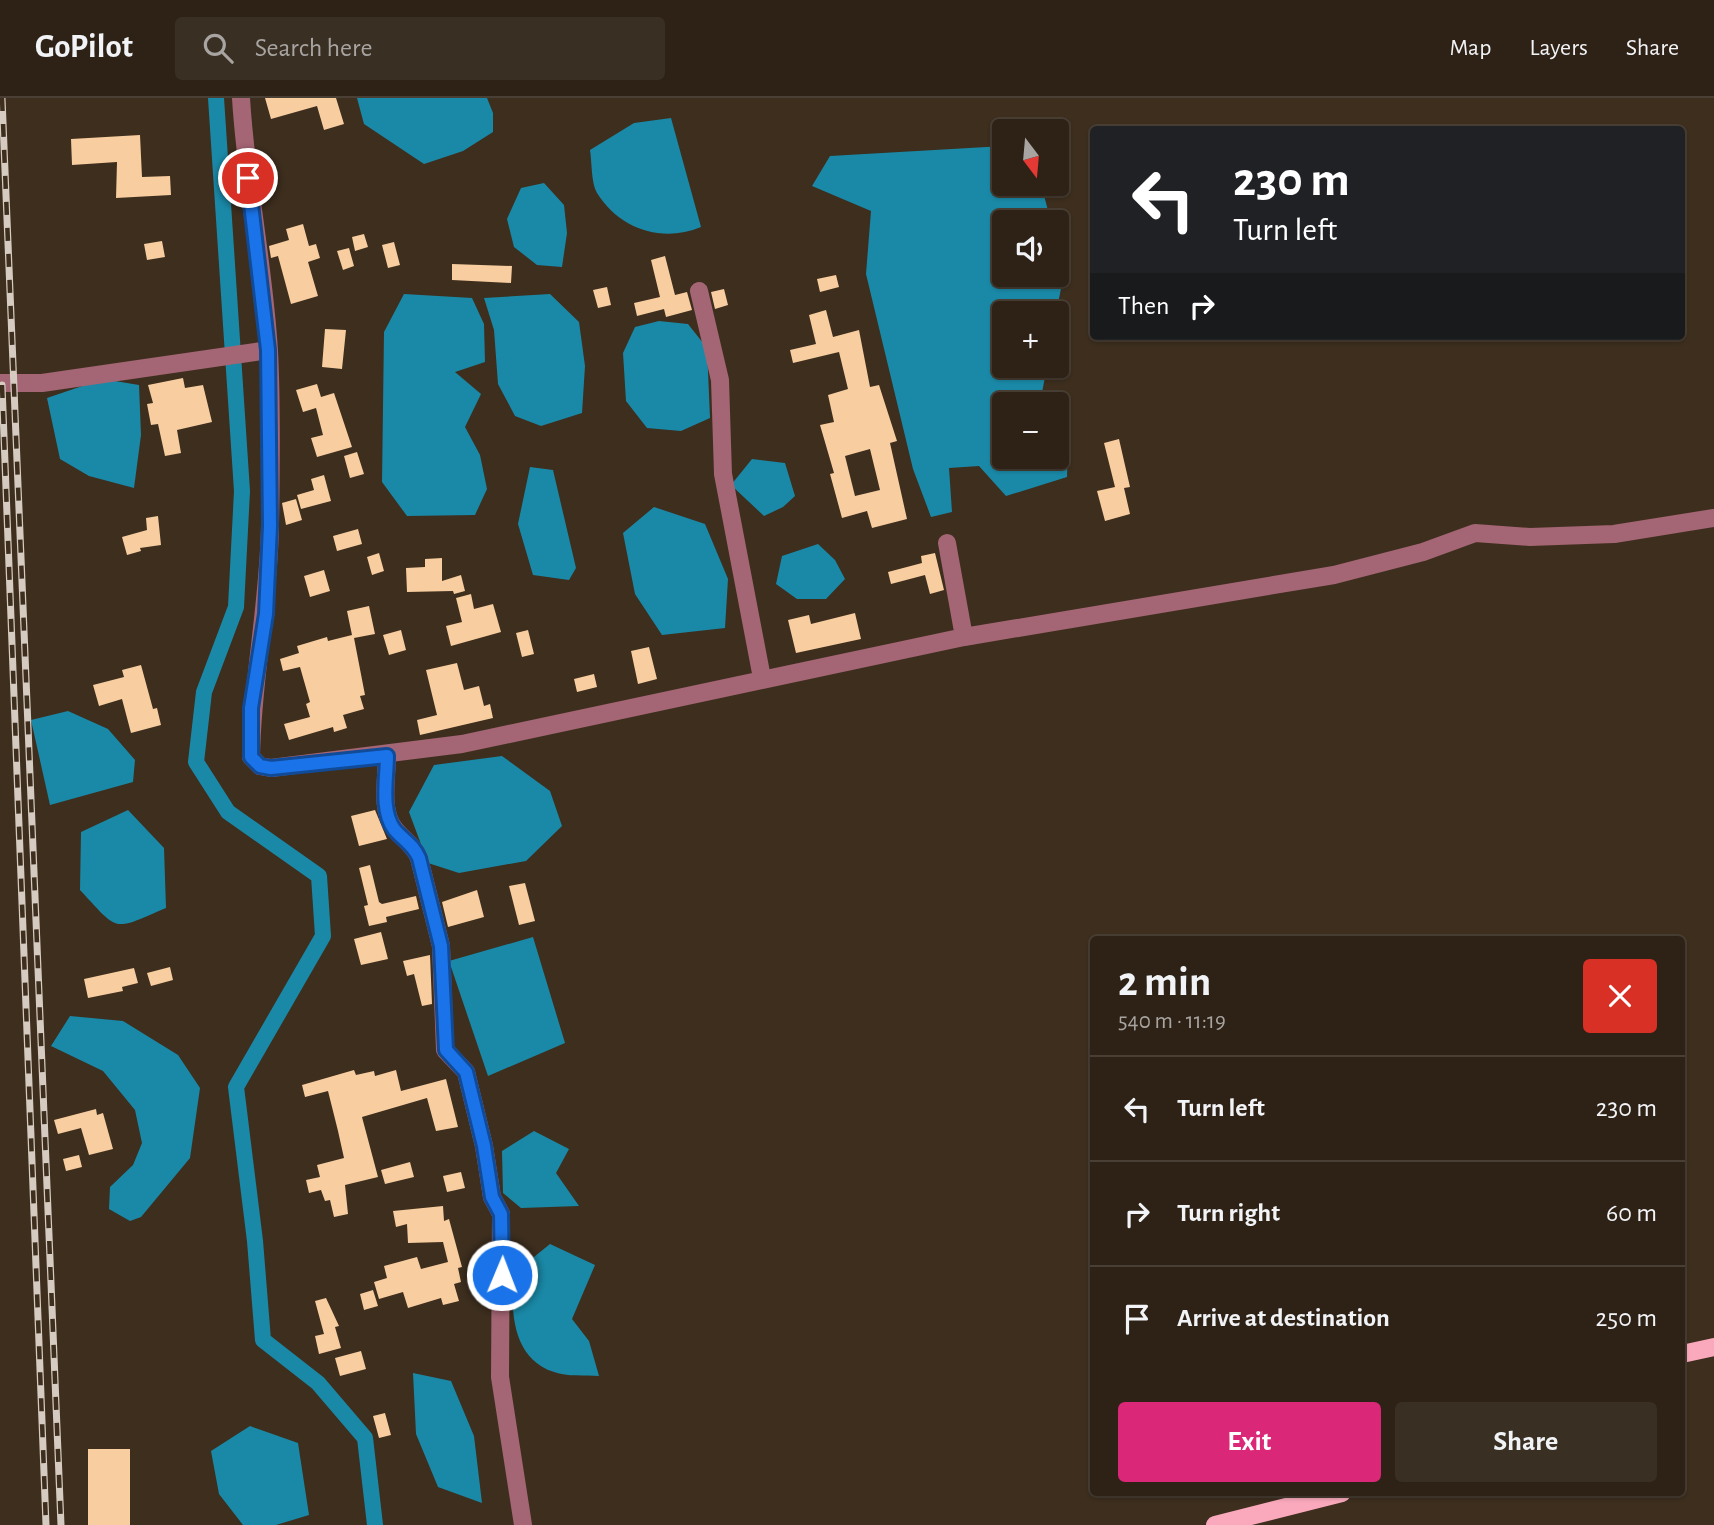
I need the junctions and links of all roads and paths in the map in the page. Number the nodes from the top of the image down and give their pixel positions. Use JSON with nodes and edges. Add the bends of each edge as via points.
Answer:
{"nodes":[{"id":1,"x":242,"y":98,"type":"edge"},
{"id":2,"x":699,"y":291,"type":"dead end"},
{"id":3,"x":265,"y":351,"type":"junction"},
{"id":4,"x":0,"y":383,"type":"edge"},
{"id":5,"x":1714,"y":518,"type":"edge"},
{"id":6,"x":947,"y":543,"type":"dead end"},
{"id":7,"x":964,"y":636,"type":"junction"},
{"id":8,"x":762,"y":678,"type":"junction"},
{"id":9,"x":387,"y":756,"type":"junction"},
{"id":10,"x":1714,"y":1346,"type":"edge"},
{"id":11,"x":1685,"y":1353,"type":"edge"},
{"id":12,"x":1330,"y":1496,"type":"edge"},
{"id":13,"x":523,"y":1525,"type":"edge"},
{"id":14,"x":1215,"y":1525,"type":"edge"}],
"edges":[{"from":1,"to":3,"type":"street"},
{"from":2,"to":8,"type":"street","via":[[720,380],[723,474]]},
{"from":3,"to":4,"type":"street","via":[[42,383]]},
{"from":3,"to":9,"type":"street","via":[[270,526],[266,614],[251,708],[251,757],[260,766],[271,768]]},
{"from":5,"to":7,"type":"street","via":[[1614,534],[1530,537],[1475,533],[1334,575]]},
{"from":6,"to":7,"type":"street"},
{"from":7,"to":8,"type":"street"},
{"from":8,"to":9,"type":"street","via":[[474,742]]},
{"from":9,"to":13,"type":"street","via":[[386,802],[392,827],[413,845],[419,858],[441,946],[446,1050],[466,1072],[492,1197],[501,1214],[500,1377]]},
{"from":10,"to":11,"type":"main road"},
{"from":12,"to":14,"type":"main road"}]}
